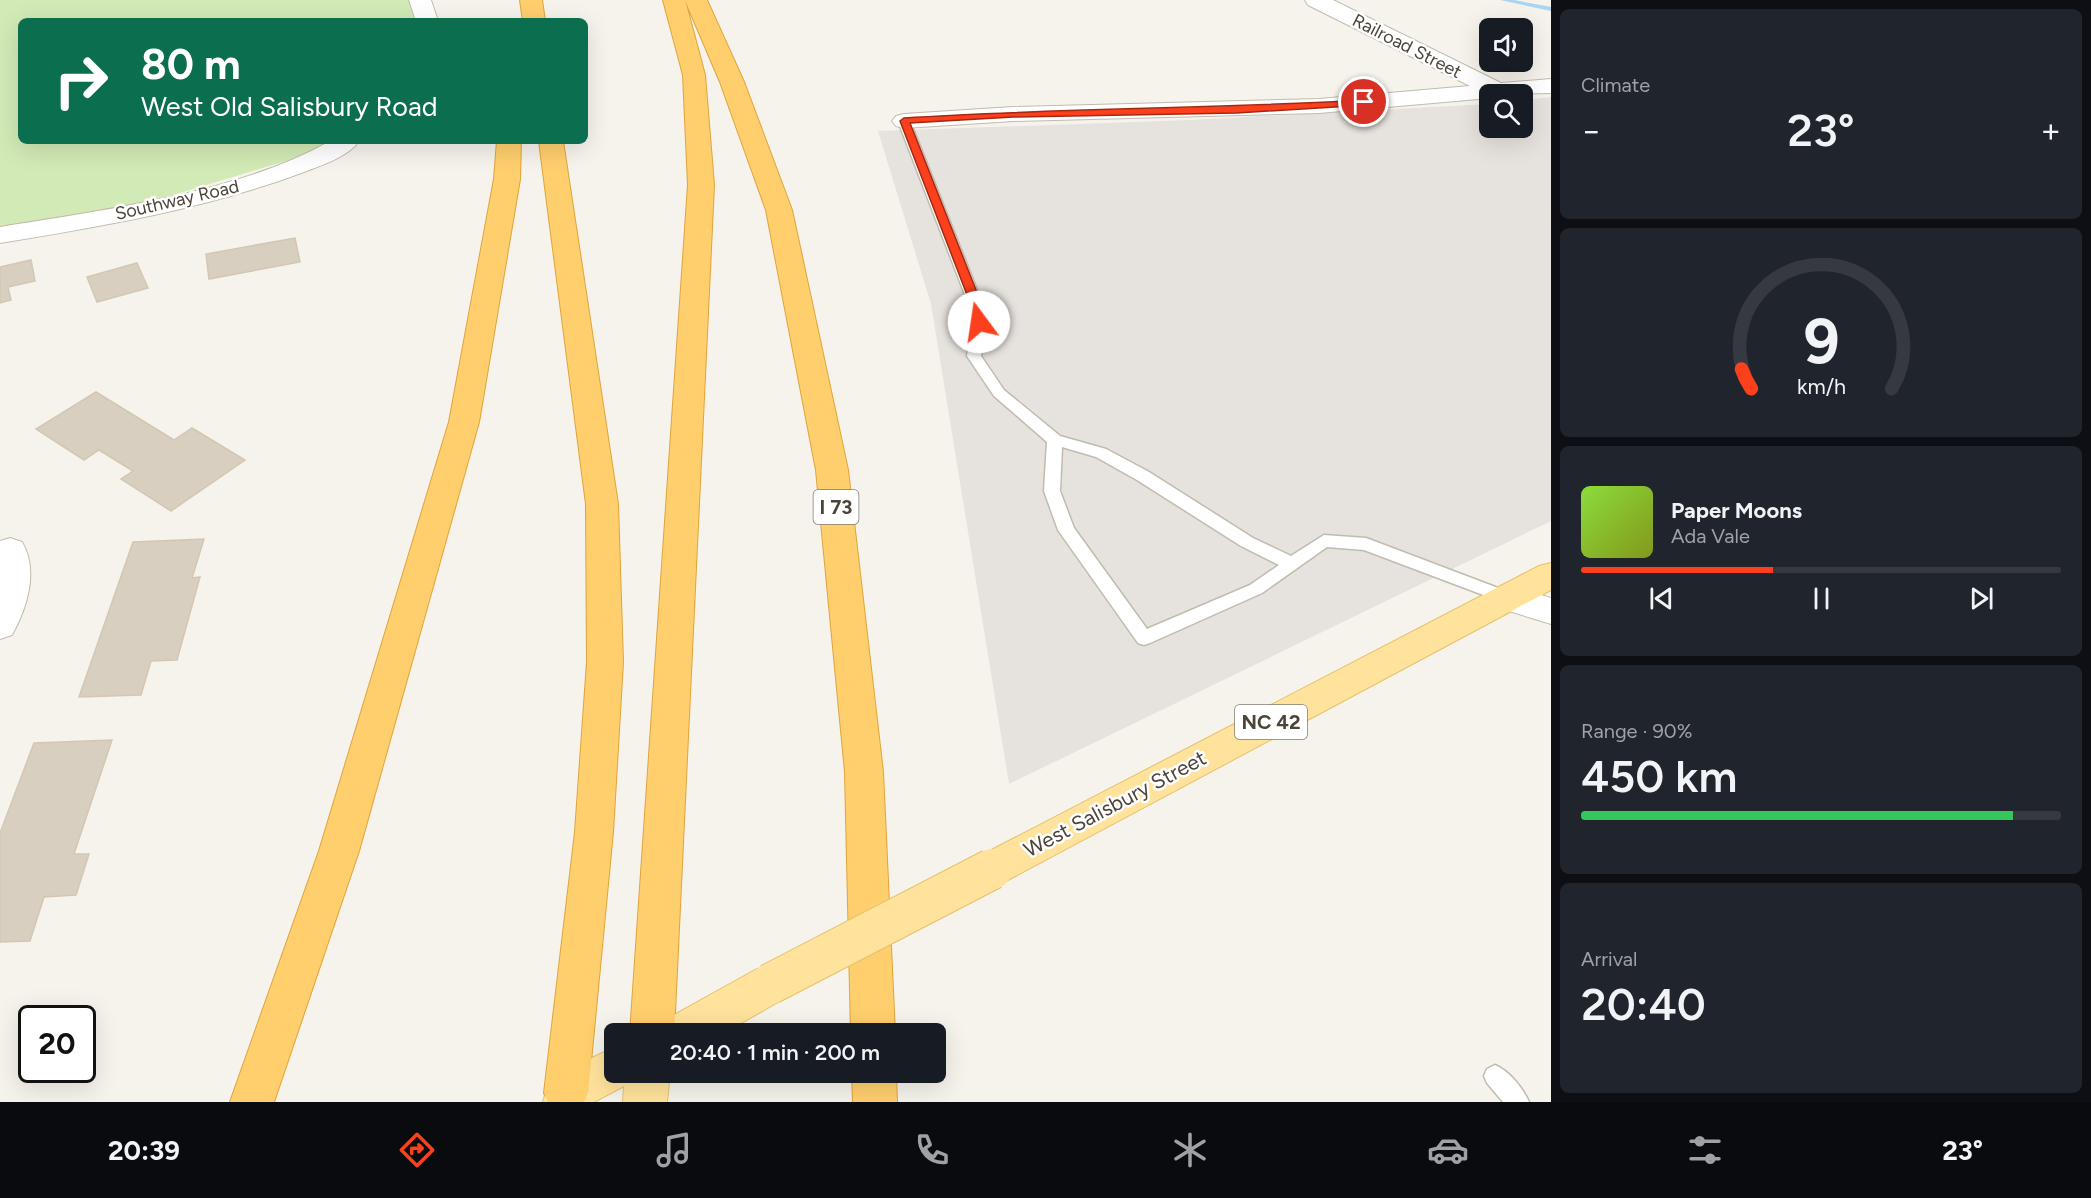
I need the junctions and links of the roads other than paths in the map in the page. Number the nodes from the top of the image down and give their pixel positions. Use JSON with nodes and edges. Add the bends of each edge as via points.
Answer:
{"nodes":[{"id":1,"x":420,"y":0,"type":"edge"},
{"id":2,"x":515,"y":0,"type":"edge"},
{"id":3,"x":531,"y":0,"type":"edge"},
{"id":4,"x":674,"y":0,"type":"edge"},
{"id":5,"x":696,"y":0,"type":"edge"},
{"id":6,"x":1316,"y":0,"type":"edge"},
{"id":7,"x":426,"y":18,"type":"edge"},
{"id":8,"x":514,"y":18,"type":"edge"},
{"id":9,"x":534,"y":18,"type":"edge"},
{"id":10,"x":1484,"y":84,"type":"edge"},
{"id":11,"x":1551,"y":86,"type":"edge"},
{"id":12,"x":1533,"y":88,"type":"edge"},
{"id":13,"x":1479,"y":93,"type":"edge"},
{"id":14,"x":904,"y":121,"type":"joint"},
{"id":15,"x":343,"y":144,"type":"edge"},
{"id":16,"x":509,"y":144,"type":"edge"},
{"id":17,"x":551,"y":144,"type":"edge"},
{"id":18,"x":0,"y":235,"type":"edge"},
{"id":19,"x":1055,"y":440,"type":"junction"},
{"id":20,"x":10,"y":550,"type":"dead end"},
{"id":21,"x":1290,"y":563,"type":"junction"},
{"id":22,"x":1551,"y":575,"type":"edge"},
{"id":23,"x":1508,"y":598,"type":"junction"},
{"id":24,"x":1551,"y":611,"type":"edge"},
{"id":25,"x":0,"y":626,"type":"edge"},
{"id":26,"x":653,"y":1023,"type":"edge"},
{"id":27,"x":700,"y":1023,"type":"edge"},
{"id":28,"x":873,"y":1023,"type":"edge"},
{"id":29,"x":604,"y":1074,"type":"edge"},
{"id":30,"x":1495,"y":1077,"type":"dead end"},
{"id":31,"x":647,"y":1083,"type":"edge"},
{"id":32,"x":874,"y":1083,"type":"edge"},
{"id":33,"x":565,"y":1097,"type":"edge"},
{"id":34,"x":252,"y":1102,"type":"edge"},
{"id":35,"x":645,"y":1102,"type":"edge"},
{"id":36,"x":875,"y":1102,"type":"edge"},
{"id":37,"x":1518,"y":1102,"type":"edge"}],
"edges":[{"from":1,"to":7,"type":"street"},
{"from":2,"to":8,"type":"highway"},
{"from":3,"to":9,"type":"highway"},
{"from":4,"to":26,"type":"highway","via":[[694,75],[701,185]]},
{"from":5,"to":28,"type":"highway","number":"I 73","via":[[732,82],[779,210],[832,470],[864,772]]},
{"from":6,"to":10,"type":"street","name":"Railroad Street"},
{"from":11,"to":12,"type":"street"},
{"from":13,"to":14,"type":"street","via":[[1319,106],[1013,114]]},
{"from":14,"to":19,"type":"lane","via":[[974,300],[979,322],[974,356],[999,393]]},
{"from":15,"to":18,"type":"street","name":"Southway Road","via":[[327,155],[238,187],[100,218]]},
{"from":16,"to":34,"type":"highway","via":[[507,179],[464,422],[339,851]]},
{"from":17,"to":33,"type":"highway","via":[[602,504],[605,651],[594,832]]},
{"from":19,"to":21,"type":"lane","via":[[1101,453],[1247,542]]},
{"from":19,"to":21,"type":"lane","via":[[1052,491],[1066,530],[1144,638],[1256,589]]},
{"from":20,"to":25,"type":"street","via":[[15,584]]},
{"from":21,"to":23,"type":"lane","via":[[1324,541],[1366,544]]},
{"from":22,"to":23,"type":"main road","name":"West Salisbury Street","number":"NC 42"},
{"from":23,"to":24,"type":"street"},
{"from":23,"to":27,"type":"main road","name":"West Salisbury Street","number":"NC 42","bridge":true},
{"from":29,"to":33,"type":"main road"},
{"from":30,"to":37,"type":"lane"},
{"from":31,"to":35,"type":"main road"},
{"from":32,"to":36,"type":"highway"}]}
